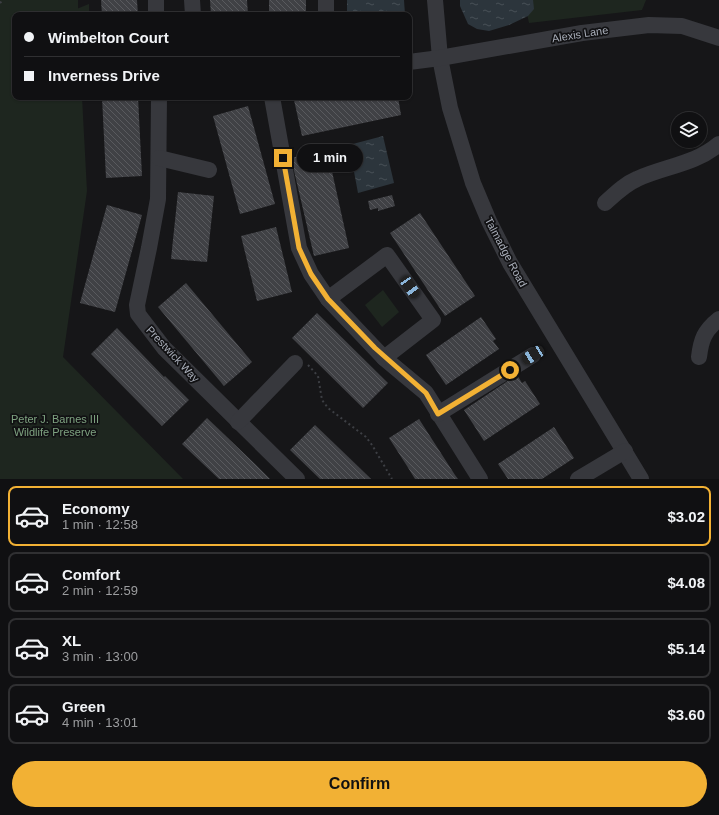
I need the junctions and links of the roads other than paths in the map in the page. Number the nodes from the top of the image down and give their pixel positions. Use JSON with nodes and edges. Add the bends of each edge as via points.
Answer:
{"nodes":[{"id":1,"x":156,"y":0,"type":"edge"},
{"id":2,"x":192,"y":0,"type":"edge"},
{"id":3,"x":326,"y":0,"type":"edge"},
{"id":4,"x":434,"y":0,"type":"edge"},
{"id":5,"x":156,"y":12,"type":"edge"},
{"id":6,"x":193,"y":12,"type":"edge"},
{"id":7,"x":326,"y":12,"type":"edge"},
{"id":8,"x":719,"y":38,"type":"edge"},
{"id":9,"x":440,"y":58,"type":"junction"},
{"id":10,"x":412,"y":62,"type":"edge"},
{"id":11,"x":158,"y":100,"type":"edge"},
{"id":12,"x":273,"y":100,"type":"edge"},
{"id":13,"x":719,"y":144,"type":"edge"},
{"id":14,"x":159,"y":158,"type":"junction"},
{"id":15,"x":209,"y":170,"type":"dead end"},
{"id":16,"x":605,"y":203,"type":"dead end"},
{"id":17,"x":328,"y":299,"type":"junction"},
{"id":18,"x":719,"y":319,"type":"edge"},
{"id":19,"x":533,"y":355,"type":"dead end"},
{"id":20,"x":699,"y":357,"type":"dead end"},
{"id":21,"x":384,"y":358,"type":"junction"},
{"id":22,"x":296,"y":362,"type":"road end"},
{"id":23,"x":438,"y":414,"type":"junction"},
{"id":24,"x":238,"y":422,"type":"junction"},
{"id":25,"x":625,"y":451,"type":"junction"},
{"id":26,"x":297,"y":479,"type":"edge"},
{"id":27,"x":480,"y":479,"type":"edge"},
{"id":28,"x":578,"y":479,"type":"edge"},
{"id":29,"x":641,"y":479,"type":"edge"}],
"edges":[{"from":1,"to":5,"type":"street"},
{"from":2,"to":6,"type":"street"},
{"from":3,"to":7,"type":"street"},
{"from":4,"to":9,"type":"street","name":"Talmadge Road"},
{"from":8,"to":9,"type":"street","name":"Alexis Lane","via":[[682,26],[649,24]]},
{"from":9,"to":10,"type":"street","name":"Alexis Lane"},
{"from":9,"to":25,"type":"street","name":"Talmadge Road","via":[[450,108],[462,148],[489,221],[510,264]]},
{"from":11,"to":14,"type":"street","name":"Prestwick Way"},
{"from":12,"to":17,"type":"street","via":[[299,248],[311,274]]},
{"from":13,"to":16,"type":"street","via":[[687,163],[636,179],[618,190]]},
{"from":14,"to":15,"type":"street"},
{"from":14,"to":24,"type":"street","name":"Prestwick Way","via":[[158,199],[137,305],[138,314],[164,348]]},
{"from":17,"to":21,"type":"street"},
{"from":17,"to":21,"type":"street","via":[[386,255],[433,320]]},
{"from":18,"to":20,"type":"street","via":[[712,324],[701,341]]},
{"from":19,"to":23,"type":"street"},
{"from":21,"to":23,"type":"street","via":[[426,393]]},
{"from":22,"to":24,"type":"street"},
{"from":23,"to":27,"type":"street"},
{"from":24,"to":26,"type":"street","name":"Prestwick Way"},
{"from":25,"to":28,"type":"street"},
{"from":25,"to":29,"type":"street","name":"Talmadge Road"}]}
